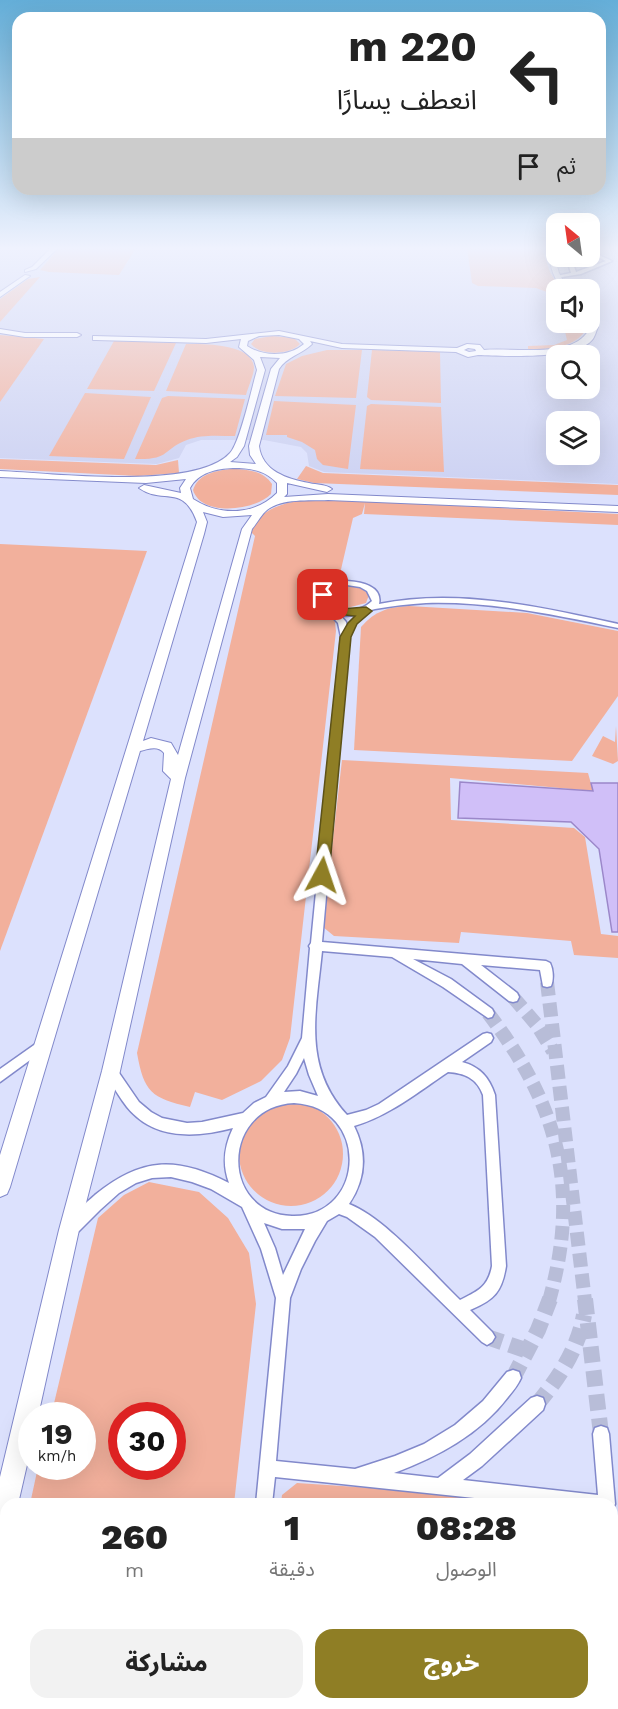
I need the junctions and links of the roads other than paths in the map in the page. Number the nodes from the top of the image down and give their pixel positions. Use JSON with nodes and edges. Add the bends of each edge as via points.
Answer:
{"nodes":[{"id":1,"x":0,"y":331,"type":"edge"},
{"id":2,"x":592,"y":333,"type":"edge"},
{"id":3,"x":254,"y":335,"type":"junction"},
{"id":4,"x":76,"y":337,"type":"junction"},
{"id":5,"x":302,"y":337,"type":"junction"},
{"id":6,"x":89,"y":340,"type":"junction"},
{"id":7,"x":206,"y":341,"type":"junction"},
{"id":8,"x":342,"y":346,"type":"junction"},
{"id":9,"x":249,"y":351,"type":"junction"},
{"id":10,"x":296,"y":352,"type":"junction"},
{"id":11,"x":239,"y":446,"type":"junction"},
{"id":12,"x":254,"y":446,"type":"junction"},
{"id":13,"x":217,"y":467,"type":"junction"},
{"id":14,"x":263,"y":468,"type":"junction"},
{"id":15,"x":0,"y":474,"type":"edge"},
{"id":16,"x":196,"y":475,"type":"junction"},
{"id":17,"x":278,"y":477,"type":"junction"},
{"id":18,"x":0,"y":482,"type":"edge"},
{"id":19,"x":618,"y":501,"type":"edge"},
{"id":20,"x":191,"y":502,"type":"junction"},
{"id":21,"x":268,"y":506,"type":"junction"},
{"id":22,"x":618,"y":509,"type":"edge"},
{"id":23,"x":370,"y":589,"type":"junction"},
{"id":24,"x":417,"y":602,"type":"junction"},
{"id":25,"x":330,"y":609,"type":"junction"},
{"id":26,"x":368,"y":609,"type":"junction"},
{"id":27,"x":618,"y":626,"type":"edge"},
{"id":28,"x":345,"y":637,"type":"junction"},
{"id":29,"x":135,"y":748,"type":"junction"},
{"id":30,"x":178,"y":778,"type":"junction"},
{"id":31,"x":315,"y":946,"type":"junction"},
{"id":32,"x":382,"y":952,"type":"junction"},
{"id":33,"x":465,"y":959,"type":"junction"},
{"id":34,"x":547,"y":982,"type":"tunnel mouth"},
{"id":35,"x":513,"y":997,"type":"tunnel mouth"},
{"id":36,"x":488,"y":1013,"type":"tunnel mouth"},
{"id":37,"x":308,"y":1037,"type":"junction"},
{"id":38,"x":487,"y":1038,"type":"dead end"},
{"id":39,"x":44,"y":1042,"type":"junction"},
{"id":40,"x":445,"y":1066,"type":"junction"},
{"id":41,"x":111,"y":1071,"type":"junction"},
{"id":42,"x":0,"y":1077,"type":"edge"},
{"id":43,"x":270,"y":1102,"type":"junction"},
{"id":44,"x":333,"y":1109,"type":"junction"},
{"id":45,"x":248,"y":1118,"type":"junction"},
{"id":46,"x":346,"y":1122,"type":"junction"},
{"id":47,"x":0,"y":1187,"type":"edge"},
{"id":48,"x":245,"y":1201,"type":"junction"},
{"id":49,"x":337,"y":1206,"type":"junction"},
{"id":50,"x":322,"y":1216,"type":"junction"},
{"id":51,"x":69,"y":1230,"type":"junction"},
{"id":52,"x":283,"y":1298,"type":"junction"},
{"id":53,"x":458,"y":1308,"type":"junction"},
{"id":54,"x":487,"y":1337,"type":"tunnel mouth"},
{"id":55,"x":513,"y":1378,"type":"tunnel mouth"},
{"id":56,"x":537,"y":1404,"type":"tunnel mouth"},
{"id":57,"x":601,"y":1434,"type":"tunnel mouth"},
{"id":58,"x":267,"y":1468,"type":"junction"},
{"id":59,"x":353,"y":1477,"type":"junction"},
{"id":60,"x":440,"y":1487,"type":"junction"},
{"id":61,"x":7,"y":1498,"type":"edge"},
{"id":62,"x":264,"y":1498,"type":"edge"},
{"id":63,"x":548,"y":1498,"type":"edge"},
{"id":64,"x":606,"y":1498,"type":"edge"}],
"edges":[{"from":1,"to":4,"type":"street"},
{"from":2,"to":8,"type":"street","via":[[571,347],[539,352],[468,354],[458,350]]},
{"from":3,"to":5,"type":"street","via":[[279,333]]},
{"from":3,"to":7,"type":"street"},
{"from":3,"to":9,"type":"street","via":[[243,343]]},
{"from":4,"to":6,"type":"street"},
{"from":4,"to":6,"type":"street","via":[[93,334]]},
{"from":5,"to":8,"type":"street"},
{"from":5,"to":10,"type":"street","via":[[308,344]]},
{"from":6,"to":7,"type":"street"},
{"from":7,"to":9,"type":"street"},
{"from":8,"to":10,"type":"street"},
{"from":9,"to":10,"type":"street"},
{"from":9,"to":11,"type":"street","via":[[261,362],[261,370]]},
{"from":10,"to":12,"type":"street","via":[[275,369]]},
{"from":11,"to":12,"type":"street"},
{"from":11,"to":13,"type":"street","via":[[234,455]]},
{"from":12,"to":14,"type":"street"},
{"from":13,"to":14,"type":"street"},
{"from":13,"to":16,"type":"street"},
{"from":14,"to":17,"type":"street"},
{"from":15,"to":16,"type":"street","via":[[146,480]]},
{"from":16,"to":20,"type":"street","via":[[185,486]]},
{"from":17,"to":19,"type":"street","via":[[317,488]]},
{"from":17,"to":21,"type":"street","via":[[283,491]]},
{"from":18,"to":20,"type":"street","via":[[143,488]]},
{"from":20,"to":21,"type":"street","via":[[227,514]]},
{"from":20,"to":29,"type":"street","via":[[201,517],[201,528]]},
{"from":21,"to":22,"type":"street","via":[[300,498],[328,497]]},
{"from":21,"to":30,"type":"street","via":[[247,529]]},
{"from":23,"to":24,"type":"street"},
{"from":23,"to":25,"type":"street","via":[[356,583],[332,586],[323,595]]},
{"from":23,"to":26,"type":"street","via":[[376,602]]},
{"from":24,"to":26,"type":"street"},
{"from":24,"to":27,"type":"street","via":[[475,603]]},
{"from":25,"to":26,"type":"street","via":[[348,614]]},
{"from":25,"to":28,"type":"street","via":[[342,622]]},
{"from":26,"to":28,"type":"street"},
{"from":28,"to":31,"type":"street"},
{"from":29,"to":30,"type":"street","via":[[151,743],[166,746],[171,752],[170,771]]},
{"from":29,"to":39,"type":"street"},
{"from":30,"to":41,"type":"street"},
{"from":31,"to":32,"type":"street"},
{"from":31,"to":37,"type":"street"},
{"from":32,"to":33,"type":"street"},
{"from":32,"to":36,"type":"street","via":[[426,970]]},
{"from":33,"to":34,"type":"street","via":[[546,966]]},
{"from":33,"to":35,"type":"street"},
{"from":37,"to":43,"type":"street"},
{"from":37,"to":44,"type":"street","via":[[313,1073]]},
{"from":38,"to":40,"type":"street"},
{"from":39,"to":42,"type":"street"},
{"from":39,"to":47,"type":"street"},
{"from":40,"to":46,"type":"street","via":[[377,1112]]},
{"from":40,"to":53,"type":"street","via":[[473,1071],[486,1085],[489,1095],[498,1243],[498,1278],[493,1289]]},
{"from":41,"to":45,"type":"street","via":[[134,1106],[148,1118],[176,1130],[204,1129]]},
{"from":41,"to":51,"type":"street"},
{"from":43,"to":44,"type":"street","via":[[291,1098],[313,1100]]},
{"from":43,"to":45,"type":"street"},
{"from":44,"to":46,"type":"street"},
{"from":45,"to":48,"type":"street","via":[[237,1132],[230,1165]]},
{"from":46,"to":49,"type":"street","via":[[358,1149],[358,1164],[348,1194]]},
{"from":48,"to":50,"type":"street","via":[[264,1215],[283,1222],[303,1222]]},
{"from":48,"to":51,"type":"street","via":[[197,1175],[169,1169],[151,1171],[111,1188]]},
{"from":48,"to":52,"type":"street","via":[[268,1248]]},
{"from":49,"to":50,"type":"street"},
{"from":49,"to":53,"type":"street","via":[[380,1232]]},
{"from":50,"to":52,"type":"street","via":[[292,1268]]},
{"from":51,"to":61,"type":"street"},
{"from":52,"to":58,"type":"street"},
{"from":53,"to":54,"type":"street"},
{"from":55,"to":59,"type":"street","via":[[489,1407],[460,1431],[391,1467]]},
{"from":56,"to":60,"type":"street"},
{"from":57,"to":64,"type":"street"},
{"from":58,"to":59,"type":"street"},
{"from":58,"to":62,"type":"street"},
{"from":59,"to":60,"type":"street"},
{"from":60,"to":63,"type":"street"}]}
